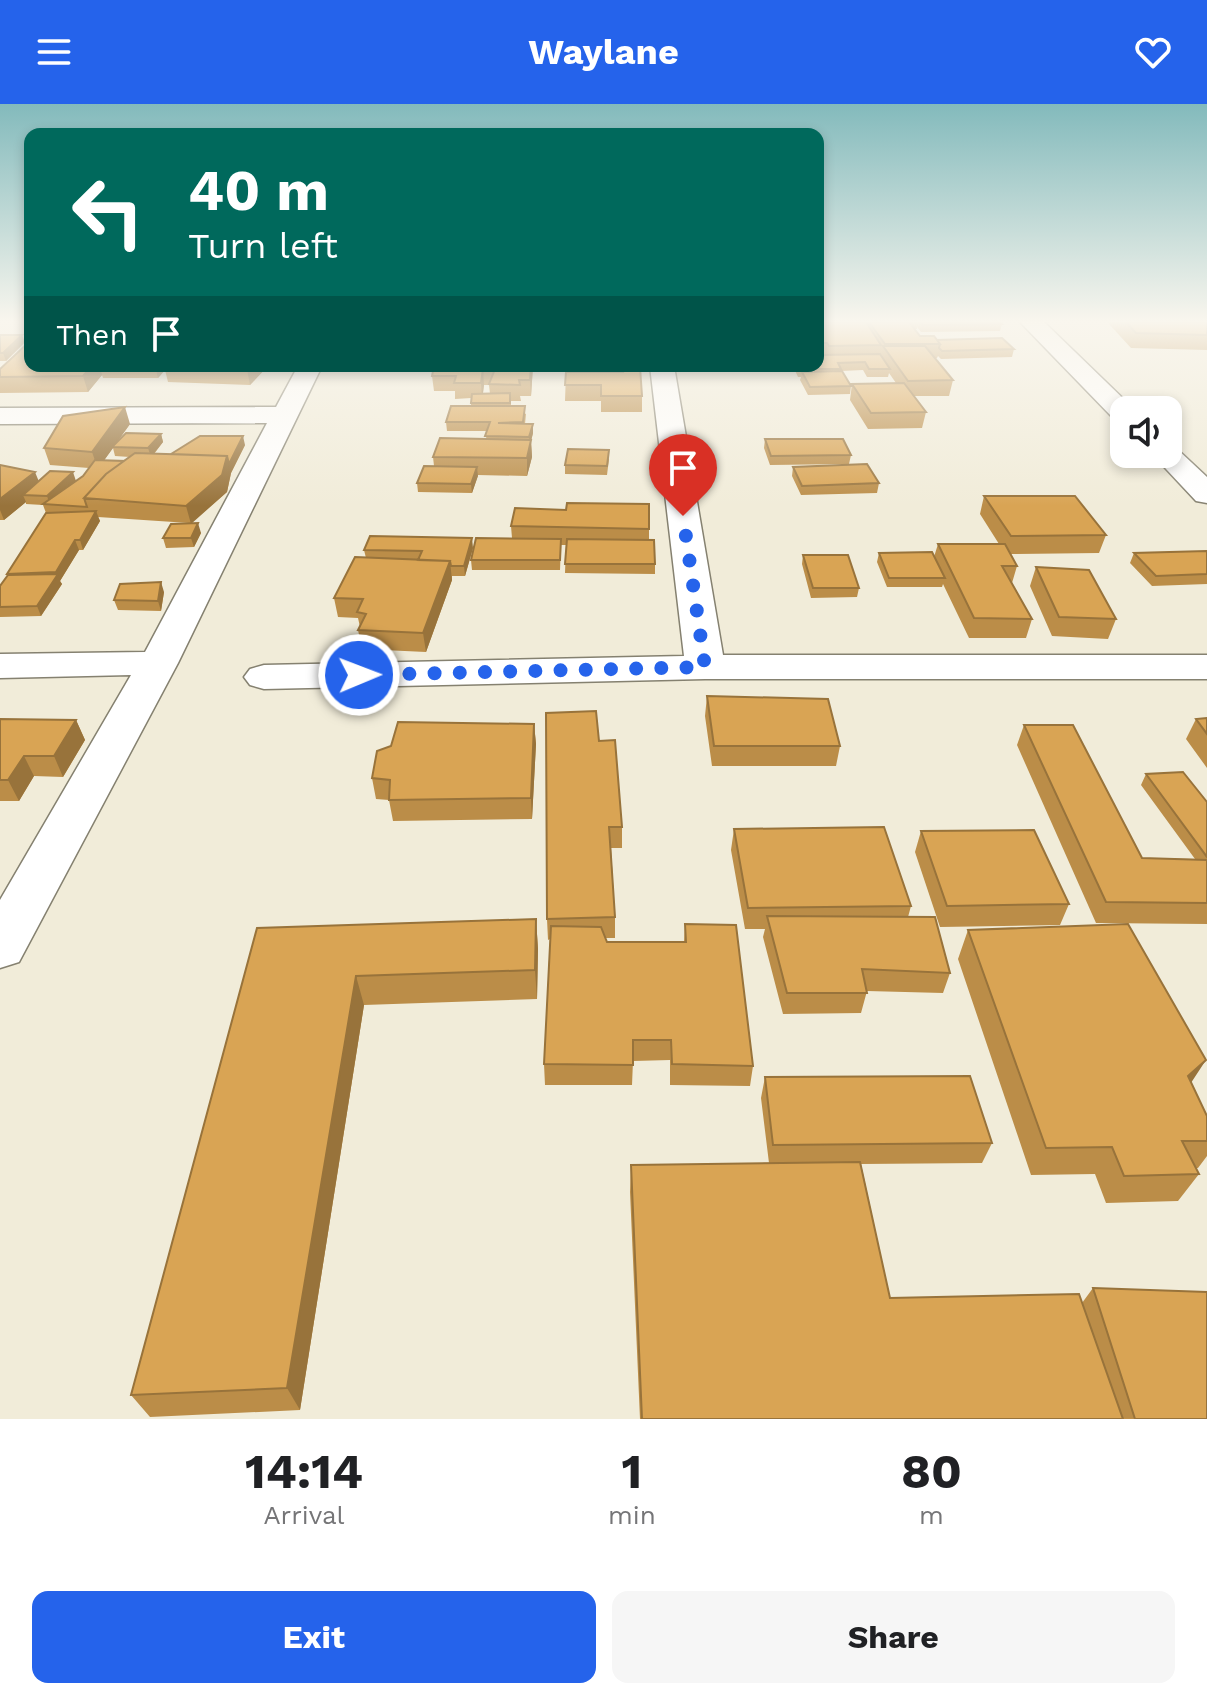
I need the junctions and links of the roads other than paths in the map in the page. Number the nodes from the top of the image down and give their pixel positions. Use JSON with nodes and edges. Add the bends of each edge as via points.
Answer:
{"nodes":[{"id":1,"x":301,"y":383,"type":"edge"},
{"id":2,"x":664,"y":383,"type":"edge"},
{"id":3,"x":1094,"y":383,"type":"edge"},
{"id":4,"x":1110,"y":399,"type":"edge"},
{"id":5,"x":286,"y":415,"type":"junction"},
{"id":6,"x":0,"y":416,"type":"edge"},
{"id":7,"x":1180,"y":468,"type":"edge"},
{"id":8,"x":1207,"y":494,"type":"edge"},
{"id":9,"x":158,"y":663,"type":"junction"},
{"id":10,"x":0,"y":666,"type":"edge"},
{"id":11,"x":705,"y":667,"type":"junction"},
{"id":12,"x":1207,"y":667,"type":"edge"},
{"id":13,"x":264,"y":677,"type":"dead end"},
{"id":14,"x":0,"y":947,"type":"edge"}],
"edges":[{"from":1,"to":5,"type":"street"},
{"from":2,"to":11,"type":"street"},
{"from":3,"to":4,"type":"street"},
{"from":5,"to":6,"type":"street"},
{"from":5,"to":9,"type":"street"},
{"from":7,"to":8,"type":"street"},
{"from":9,"to":10,"type":"street"},
{"from":9,"to":14,"type":"street"},
{"from":11,"to":12,"type":"street"},
{"from":11,"to":13,"type":"street"}]}
